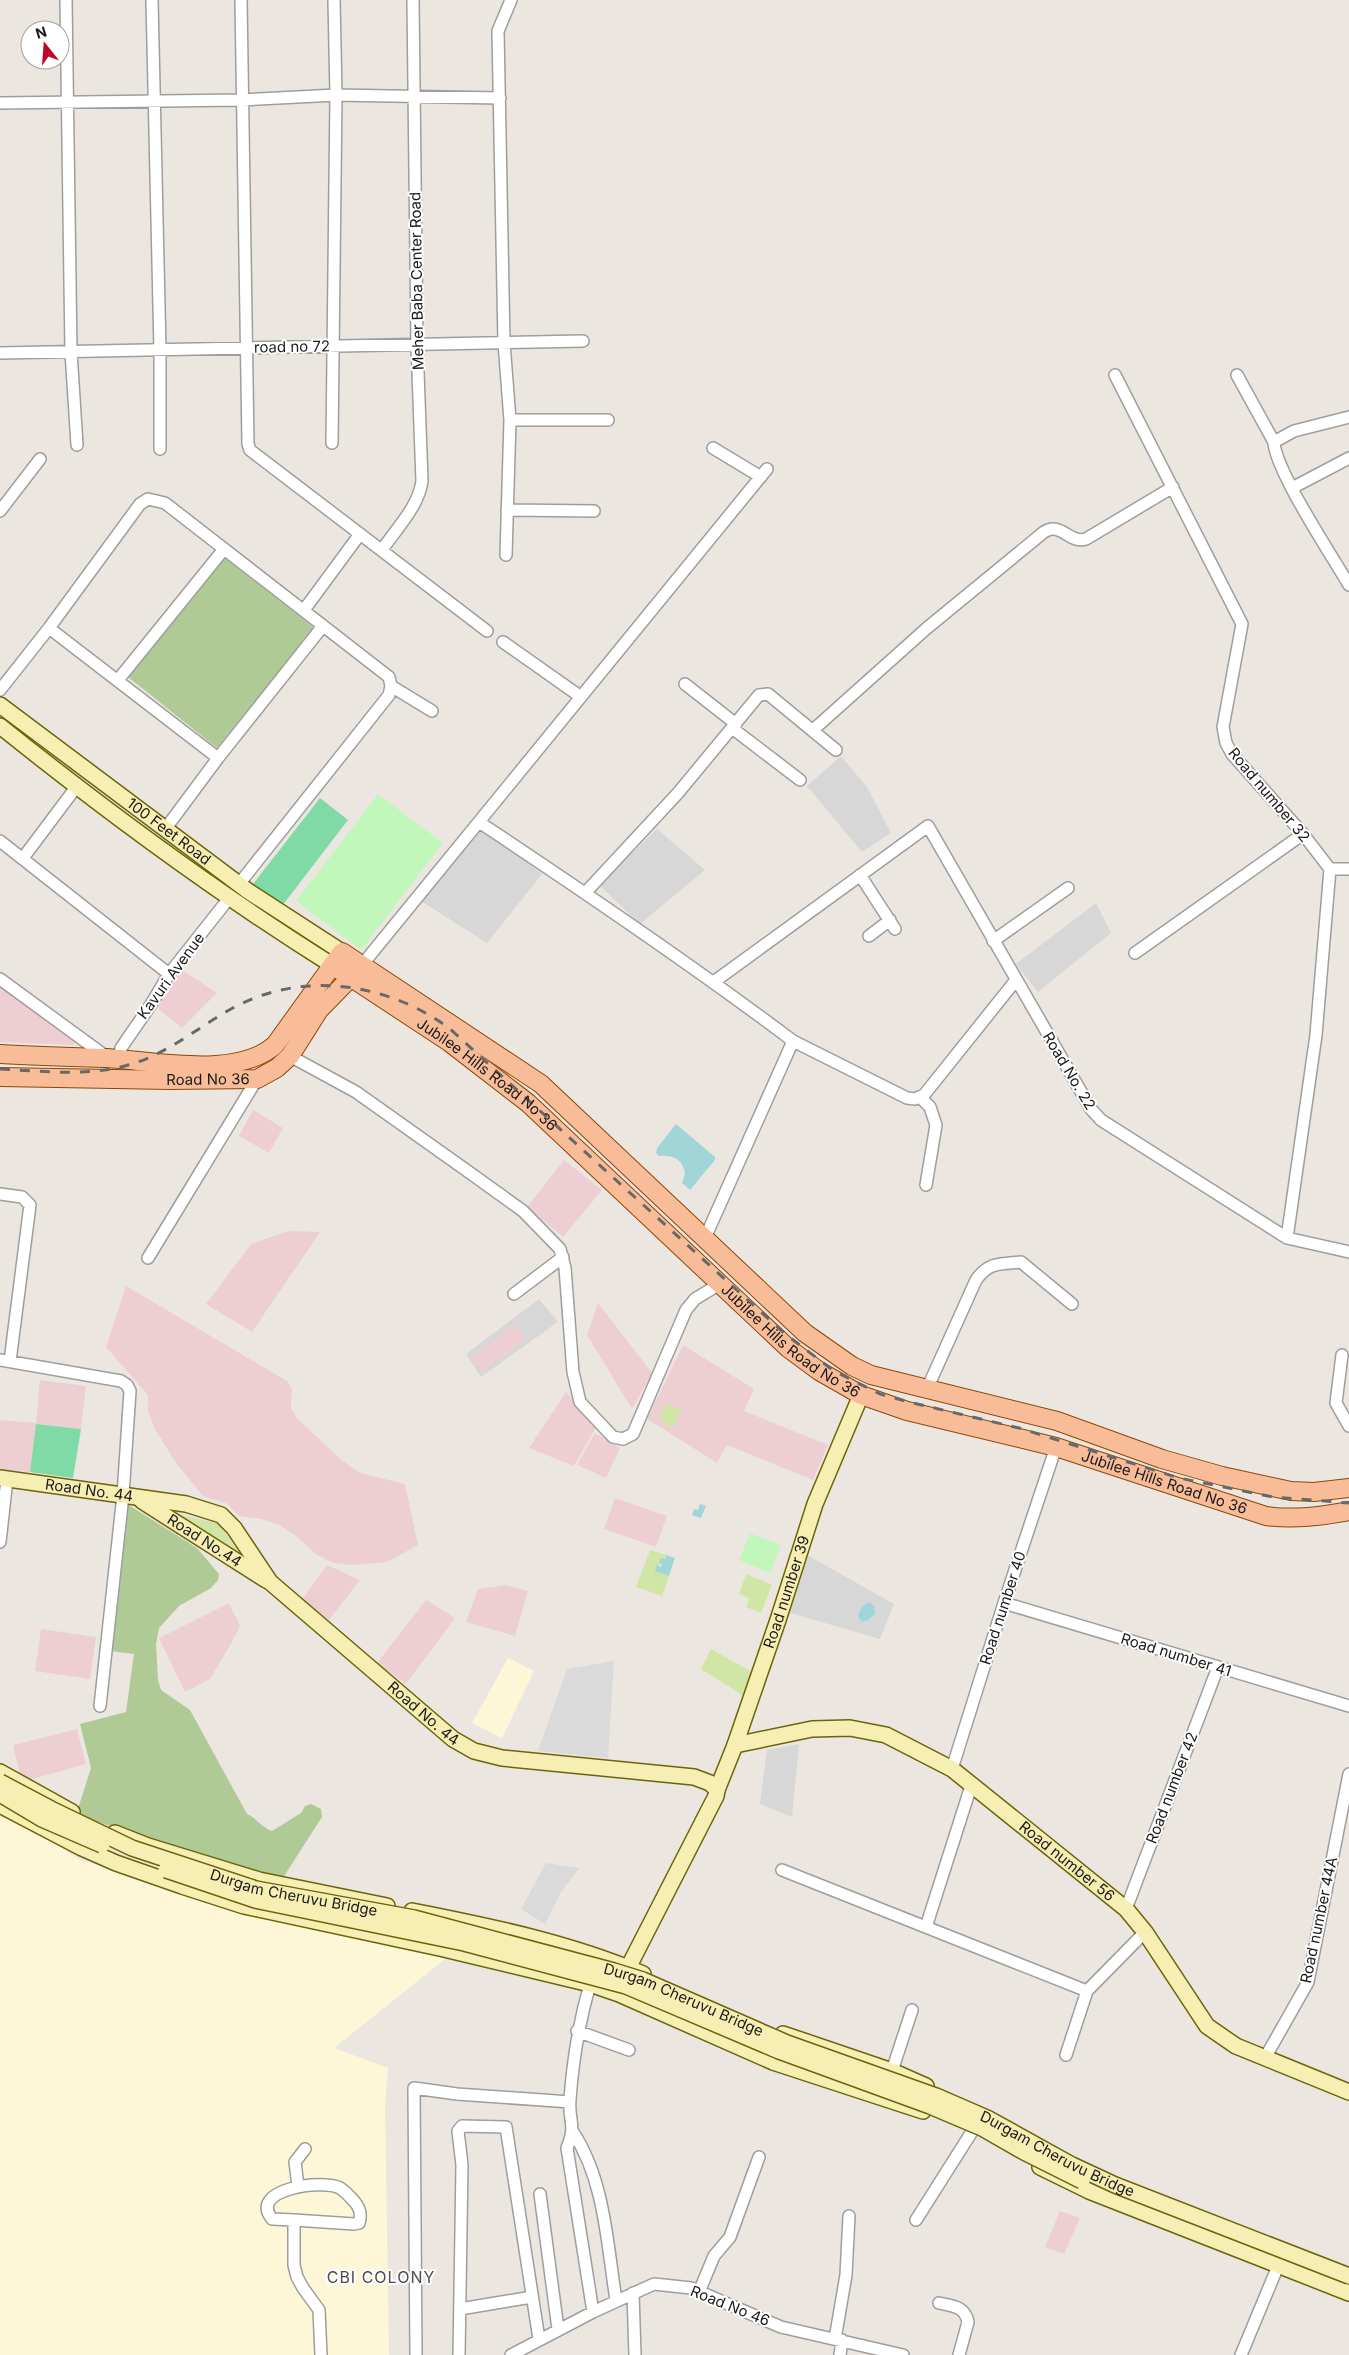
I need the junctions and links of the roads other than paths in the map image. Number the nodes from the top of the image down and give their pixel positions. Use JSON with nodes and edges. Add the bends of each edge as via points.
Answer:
{"nodes":[{"id":1,"x":66,"y":0,"type":"edge"},
{"id":2,"x":152,"y":0,"type":"edge"},
{"id":3,"x":241,"y":0,"type":"edge"},
{"id":4,"x":334,"y":0,"type":"edge"},
{"id":5,"x":413,"y":0,"type":"edge"},
{"id":6,"x":511,"y":0,"type":"edge"},
{"id":7,"x":336,"y":95,"type":"junction"},
{"id":8,"x":415,"y":96,"type":"junction"},
{"id":9,"x":500,"y":98,"type":"junction"},
{"id":10,"x":242,"y":100,"type":"junction"},
{"id":11,"x":155,"y":101,"type":"junction"},
{"id":12,"x":68,"y":102,"type":"junction"},
{"id":13,"x":0,"y":103,"type":"edge"},
{"id":14,"x":583,"y":341,"type":"dead end"},
{"id":15,"x":504,"y":343,"type":"junction"},
{"id":16,"x":417,"y":345,"type":"junction"},
{"id":17,"x":333,"y":346,"type":"junction"},
{"id":18,"x":246,"y":347,"type":"junction"},
{"id":19,"x":160,"y":350,"type":"junction"},
{"id":20,"x":71,"y":352,"type":"junction"},
{"id":21,"x":0,"y":353,"type":"edge"},
{"id":22,"x":1115,"y":375,"type":"dead end"},
{"id":23,"x":1237,"y":375,"type":"dead end"},
{"id":24,"x":1349,"y":417,"type":"edge"},
{"id":25,"x":510,"y":420,"type":"junction"},
{"id":26,"x":608,"y":420,"type":"dead end"},
{"id":27,"x":332,"y":443,"type":"dead end"},
{"id":28,"x":77,"y":445,"type":"dead end"},
{"id":29,"x":1274,"y":446,"type":"junction"},
{"id":30,"x":713,"y":448,"type":"dead end"},
{"id":31,"x":160,"y":449,"type":"dead end"},
{"id":32,"x":1349,"y":458,"type":"edge"},
{"id":33,"x":40,"y":459,"type":"dead end"},
{"id":34,"x":1172,"y":487,"type":"junction"},
{"id":35,"x":1292,"y":488,"type":"junction"},
{"id":36,"x":507,"y":510,"type":"junction"},
{"id":37,"x":0,"y":511,"type":"edge"},
{"id":38,"x":594,"y":512,"type":"dead end"},
{"id":39,"x":360,"y":534,"type":"junction"},
{"id":40,"x":224,"y":548,"type":"junction"},
{"id":41,"x":382,"y":550,"type":"junction"},
{"id":42,"x":506,"y":555,"type":"dead end"},
{"id":43,"x":1349,"y":585,"type":"edge"},
{"id":44,"x":304,"y":610,"type":"junction"},
{"id":45,"x":324,"y":626,"type":"junction"},
{"id":46,"x":49,"y":628,"type":"junction"},
{"id":47,"x":487,"y":631,"type":"dead end"},
{"id":48,"x":503,"y":642,"type":"dead end"},
{"id":49,"x":118,"y":680,"type":"junction"},
{"id":50,"x":685,"y":684,"type":"dead end"},
{"id":51,"x":391,"y":686,"type":"junction"},
{"id":52,"x":0,"y":690,"type":"edge"},
{"id":53,"x":581,"y":697,"type":"junction"},
{"id":54,"x":0,"y":705,"type":"edge"},
{"id":55,"x":432,"y":711,"type":"dead end"},
{"id":56,"x":0,"y":726,"type":"edge"},
{"id":57,"x":734,"y":726,"type":"junction"},
{"id":58,"x":813,"y":730,"type":"junction"},
{"id":59,"x":836,"y":750,"type":"dead end"},
{"id":60,"x":218,"y":758,"type":"junction"},
{"id":61,"x":800,"y":780,"type":"dead end"},
{"id":62,"x":77,"y":786,"type":"junction"},
{"id":63,"x":479,"y":822,"type":"junction"},
{"id":64,"x":166,"y":828,"type":"junction"},
{"id":65,"x":1303,"y":834,"type":"junction"},
{"id":66,"x":0,"y":841,"type":"edge"},
{"id":67,"x":23,"y":858,"type":"junction"},
{"id":68,"x":1330,"y":869,"type":"junction"},
{"id":69,"x":1349,"y":869,"type":"edge"},
{"id":70,"x":860,"y":875,"type":"junction"},
{"id":71,"x":1068,"y":888,"type":"dead end"},
{"id":72,"x":235,"y":890,"type":"junction"},
{"id":73,"x":586,"y":892,"type":"junction"},
{"id":74,"x":869,"y":936,"type":"dead end"},
{"id":75,"x":993,"y":941,"type":"junction"},
{"id":76,"x":1135,"y":953,"type":"dead end"},
{"id":77,"x":337,"y":959,"type":"junction"},
{"id":78,"x":357,"y":971,"type":"junction"},
{"id":79,"x":169,"y":974,"type":"junction"},
{"id":80,"x":0,"y":979,"type":"edge"},
{"id":81,"x":1016,"y":980,"type":"junction"},
{"id":82,"x":715,"y":981,"type":"junction"},
{"id":83,"x":793,"y":1041,"type":"junction"},
{"id":84,"x":0,"y":1054,"type":"edge"},
{"id":85,"x":290,"y":1056,"type":"junction"},
{"id":86,"x":114,"y":1059,"type":"junction"},
{"id":87,"x":0,"y":1078,"type":"edge"},
{"id":88,"x":257,"y":1079,"type":"junction"},
{"id":89,"x":920,"y":1097,"type":"junction"},
{"id":90,"x":926,"y":1185,"type":"dead end"},
{"id":91,"x":0,"y":1194,"type":"edge"},
{"id":92,"x":705,"y":1238,"type":"junction"},
{"id":93,"x":1287,"y":1238,"type":"junction"},
{"id":94,"x":1349,"y":1252,"type":"edge"},
{"id":95,"x":563,"y":1257,"type":"junction"},
{"id":96,"x":148,"y":1258,"type":"dead end"},
{"id":97,"x":718,"y":1284,"type":"junction"},
{"id":98,"x":514,"y":1294,"type":"dead end"},
{"id":99,"x":1072,"y":1304,"type":"dead end"},
{"id":100,"x":1342,"y":1355,"type":"dead end"},
{"id":101,"x":5,"y":1360,"type":"edge"},
{"id":102,"x":927,"y":1389,"type":"junction"},
{"id":103,"x":948,"y":1394,"type":"junction"},
{"id":104,"x":861,"y":1395,"type":"junction"},
{"id":105,"x":940,"y":1419,"type":"junction"},
{"id":106,"x":1349,"y":1426,"type":"edge"},
{"id":107,"x":1056,"y":1447,"type":"junction"},
{"id":108,"x":3,"y":1479,"type":"edge"},
{"id":109,"x":1349,"y":1488,"type":"edge"},
{"id":110,"x":122,"y":1495,"type":"junction"},
{"id":111,"x":139,"y":1499,"type":"junction"},
{"id":112,"x":1349,"y":1511,"type":"edge"},
{"id":113,"x":0,"y":1542,"type":"edge"},
{"id":114,"x":270,"y":1582,"type":"junction"},
{"id":115,"x":1004,"y":1602,"type":"junction"},
{"id":116,"x":1218,"y":1667,"type":"junction"},
{"id":117,"x":100,"y":1706,"type":"dead end"},
{"id":118,"x":1349,"y":1706,"type":"edge"},
{"id":119,"x":735,"y":1745,"type":"junction"},
{"id":120,"x":952,"y":1769,"type":"junction"},
{"id":121,"x":0,"y":1772,"type":"edge"},
{"id":122,"x":1349,"y":1774,"type":"edge"},
{"id":123,"x":0,"y":1782,"type":"edge"},
{"id":124,"x":972,"y":1784,"type":"junction"},
{"id":125,"x":717,"y":1790,"type":"junction"},
{"id":126,"x":0,"y":1794,"type":"edge"},
{"id":127,"x":0,"y":1805,"type":"edge"},
{"id":128,"x":782,"y":1870,"type":"dead end"},
{"id":129,"x":1126,"y":1909,"type":"junction"},
{"id":130,"x":469,"y":1922,"type":"junction"},
{"id":131,"x":926,"y":1928,"type":"junction"},
{"id":132,"x":1145,"y":1932,"type":"junction"},
{"id":133,"x":444,"y":1949,"type":"junction"},
{"id":134,"x":628,"y":1968,"type":"junction"},
{"id":135,"x":590,"y":1984,"type":"junction"},
{"id":136,"x":1087,"y":1991,"type":"junction"},
{"id":137,"x":912,"y":2010,"type":"dead end"},
{"id":138,"x":577,"y":2031,"type":"junction"},
{"id":139,"x":629,"y":2050,"type":"dead end"},
{"id":140,"x":1066,"y":2055,"type":"dead end"},
{"id":141,"x":1265,"y":2058,"type":"junction"},
{"id":142,"x":892,"y":2071,"type":"junction"},
{"id":143,"x":1349,"y":2092,"type":"edge"},
{"id":144,"x":570,"y":2102,"type":"junction"},
{"id":145,"x":973,"y":2130,"type":"junction"},
{"id":146,"x":573,"y":2132,"type":"junction"},
{"id":147,"x":305,"y":2149,"type":"dead end"},
{"id":148,"x":760,"y":2156,"type":"dead end"},
{"id":149,"x":298,"y":2186,"type":"junction"},
{"id":150,"x":540,"y":2194,"type":"dead end"},
{"id":151,"x":1175,"y":2202,"type":"junction"},
{"id":152,"x":849,"y":2216,"type":"dead end"},
{"id":153,"x":294,"y":2220,"type":"junction"},
{"id":154,"x":916,"y":2220,"type":"dead end"},
{"id":155,"x":1168,"y":2221,"type":"junction"},
{"id":156,"x":1278,"y":2266,"type":"junction"},
{"id":157,"x":1349,"y":2269,"type":"edge"},
{"id":158,"x":1349,"y":2276,"type":"edge"},
{"id":159,"x":1349,"y":2285,"type":"edge"},
{"id":160,"x":699,"y":2292,"type":"junction"},
{"id":161,"x":633,"y":2293,"type":"junction"},
{"id":162,"x":1349,"y":2293,"type":"edge"},
{"id":163,"x":532,"y":2297,"type":"junction"},
{"id":164,"x":616,"y":2300,"type":"junction"},
{"id":165,"x":939,"y":2303,"type":"dead end"},
{"id":166,"x":460,"y":2309,"type":"junction"},
{"id":167,"x":593,"y":2312,"type":"junction"},
{"id":168,"x":558,"y":2329,"type":"junction"},
{"id":169,"x":839,"y":2339,"type":"junction"},
{"id":170,"x":534,"y":2346,"type":"edge"},
{"id":171,"x":321,"y":2355,"type":"edge"},
{"id":172,"x":416,"y":2355,"type":"edge"},
{"id":173,"x":459,"y":2355,"type":"edge"},
{"id":174,"x":511,"y":2355,"type":"edge"},
{"id":175,"x":635,"y":2355,"type":"edge"},
{"id":176,"x":840,"y":2355,"type":"edge"},
{"id":177,"x":903,"y":2355,"type":"edge"},
{"id":178,"x":959,"y":2355,"type":"edge"},
{"id":179,"x":1241,"y":2355,"type":"edge"}],
"edges":[{"from":1,"to":12,"type":"street"},
{"from":2,"to":11,"type":"street"},
{"from":3,"to":10,"type":"street"},
{"from":4,"to":7,"type":"street"},
{"from":5,"to":8,"type":"street","name":"Meher Baba Center Road"},
{"from":6,"to":9,"type":"street","via":[[498,31]]},
{"from":7,"to":8,"type":"street"},
{"from":7,"to":10,"type":"street"},
{"from":7,"to":17,"type":"street"},
{"from":8,"to":9,"type":"street"},
{"from":8,"to":16,"type":"street","name":"Meher Baba Center Road"},
{"from":9,"to":15,"type":"street"},
{"from":10,"to":11,"type":"street"},
{"from":10,"to":18,"type":"street"},
{"from":11,"to":12,"type":"street"},
{"from":11,"to":19,"type":"street"},
{"from":12,"to":13,"type":"street"},
{"from":12,"to":20,"type":"street"},
{"from":14,"to":15,"type":"street","name":"road no 72"},
{"from":15,"to":16,"type":"street","name":"road no 72"},
{"from":15,"to":25,"type":"street"},
{"from":16,"to":17,"type":"street","name":"road no 72"},
{"from":16,"to":41,"type":"street","name":"Meher Baba Center Road","via":[[421,492]]},
{"from":17,"to":18,"type":"street","name":"road no 72"},
{"from":17,"to":27,"type":"street"},
{"from":18,"to":19,"type":"street","name":"road no 72"},
{"from":18,"to":39,"type":"street","via":[[250,450]]},
{"from":19,"to":20,"type":"street","name":"road no 72"},
{"from":19,"to":31,"type":"street"},
{"from":20,"to":21,"type":"street","name":"road no 72"},
{"from":20,"to":28,"type":"street"},
{"from":22,"to":34,"type":"street","name":"Road number 32"},
{"from":23,"to":29,"type":"street"},
{"from":24,"to":29,"type":"street","via":[[1294,431]]},
{"from":25,"to":26,"type":"street"},
{"from":25,"to":36,"type":"street"},
{"from":29,"to":35,"type":"street"},
{"from":30,"to":53,"type":"street","via":[[764,473]]},
{"from":32,"to":35,"type":"street"},
{"from":33,"to":37,"type":"street"},
{"from":34,"to":58,"type":"street","via":[[1086,539],[1077,540],[1057,528],[1044,532],[927,628]]},
{"from":34,"to":65,"type":"street","name":"Road number 32","via":[[1242,624],[1223,727],[1226,743],[1232,754]]},
{"from":35,"to":43,"type":"street"},
{"from":36,"to":38,"type":"street"},
{"from":36,"to":42,"type":"street"},
{"from":39,"to":41,"type":"street"},
{"from":39,"to":44,"type":"street"},
{"from":40,"to":44,"type":"street"},
{"from":40,"to":46,"type":"street","via":[[165,503],[148,499],[140,504]]},
{"from":40,"to":49,"type":"street"},
{"from":41,"to":47,"type":"street"},
{"from":44,"to":45,"type":"street"},
{"from":45,"to":51,"type":"street","via":[[389,677]]},
{"from":45,"to":60,"type":"street"},
{"from":46,"to":49,"type":"street"},
{"from":46,"to":52,"type":"street"},
{"from":48,"to":53,"type":"street"},
{"from":49,"to":60,"type":"street"},
{"from":50,"to":57,"type":"street"},
{"from":51,"to":55,"type":"street"},
{"from":51,"to":72,"type":"street","name":"Kavuri Avenue","via":[[389,695]]},
{"from":53,"to":63,"type":"street"},
{"from":54,"to":64,"type":"main road","name":"100 Feet Road"},
{"from":56,"to":62,"type":"main road","name":"100 Feet Road"},
{"from":57,"to":58,"type":"street","via":[[759,695],[768,694]]},
{"from":57,"to":61,"type":"street"},
{"from":57,"to":73,"type":"street","via":[[678,793]]},
{"from":58,"to":59,"type":"street"},
{"from":60,"to":64,"type":"street"},
{"from":62,"to":67,"type":"street"},
{"from":62,"to":72,"type":"main road","name":"100 Feet Road"},
{"from":63,"to":73,"type":"street"},
{"from":63,"to":78,"type":"street"},
{"from":64,"to":72,"type":"main road","name":"100 Feet Road"},
{"from":65,"to":68,"type":"street","name":"Road number 32"},
{"from":65,"to":76,"type":"street"},
{"from":66,"to":67,"type":"street"},
{"from":67,"to":79,"type":"street"},
{"from":68,"to":69,"type":"street"},
{"from":68,"to":93,"type":"street","via":[[1316,1035]]},
{"from":70,"to":74,"type":"street","via":[[892,924]]},
{"from":70,"to":75,"type":"street","name":"Road No. 22","via":[[928,826]]},
{"from":70,"to":82,"type":"street"},
{"from":71,"to":75,"type":"street"},
{"from":72,"to":77,"type":"main road","name":"100 Feet Road","via":[[276,930]]},
{"from":72,"to":79,"type":"street","name":"Kavuri Avenue"},
{"from":73,"to":82,"type":"street"},
{"from":75,"to":81,"type":"street","name":"Road No. 22"},
{"from":77,"to":78,"type":"main road","name":"Jubilee Hills Road No 36"},
{"from":77,"to":86,"type":"main road","name":"Road No 36","via":[[265,1054],[229,1064]]},
{"from":78,"to":85,"type":"main road","name":"Road No 36","via":[[319,1010]]},
{"from":78,"to":92,"type":"main road","name":"Jubilee Hills Road No 36","via":[[541,1084]]},
{"from":78,"to":97,"type":"main road","name":"Jubilee Hills Road No 36","via":[[528,1103]]},
{"from":79,"to":86,"type":"street","name":"Kavuri Avenue"},
{"from":80,"to":86,"type":"street"},
{"from":81,"to":89,"type":"street"},
{"from":81,"to":93,"type":"street","name":"Road No. 22","via":[[1090,1109],[1101,1120]]},
{"from":82,"to":83,"type":"street"},
{"from":83,"to":89,"type":"street","via":[[906,1098]]},
{"from":83,"to":92,"type":"street"},
{"from":84,"to":86,"type":"main road","name":"Road No 36"},
{"from":85,"to":88,"type":"main road","name":"Road No 36"},
{"from":85,"to":95,"type":"street","via":[[356,1092],[516,1206],[550,1237]]},
{"from":87,"to":88,"type":"main road","name":"Road No 36"},
{"from":88,"to":96,"type":"street"},
{"from":89,"to":90,"type":"street","via":[[930,1108],[936,1125]]},
{"from":91,"to":101,"type":"street","via":[[22,1196],[30,1205]]},
{"from":92,"to":102,"type":"main road","name":"Jubilee Hills Road No 36","via":[[804,1333],[829,1351],[871,1375]]},
{"from":93,"to":94,"type":"street","name":"Road No. 22"},
{"from":95,"to":97,"type":"street","via":[[573,1372],[580,1402],[619,1440],[633,1434],[686,1310]]},
{"from":95,"to":98,"type":"street"},
{"from":97,"to":104,"type":"main road","name":"Jubilee Hills Road No 36","via":[[788,1348],[819,1371]]},
{"from":99,"to":102,"type":"street","via":[[1021,1262],[995,1264],[984,1270],[976,1280]]},
{"from":100,"to":106,"type":"street","via":[[1336,1403]]},
{"from":101,"to":110,"type":"street","via":[[127,1385],[130,1391]]},
{"from":102,"to":103,"type":"main road","name":"Jubilee Hills Road No 36"},
{"from":103,"to":105,"type":"main road"},
{"from":103,"to":109,"type":"main road","name":"Jubilee Hills Road No 36","via":[[1057,1421],[1162,1459],[1222,1476],[1291,1491]]},
{"from":104,"to":105,"type":"main road","name":"Jubilee Hills Road No 36"},
{"from":104,"to":119,"type":"main road","name":"Road number 39","via":[[815,1504]]},
{"from":105,"to":107,"type":"main road","name":"Jubilee Hills Road No 36"},
{"from":107,"to":112,"type":"main road","name":"Jubilee Hills Road No 36","via":[[1266,1516],[1308,1518]]},
{"from":107,"to":115,"type":"street","name":"Road number 40"},
{"from":108,"to":110,"type":"main road","name":"Road No. 44"},
{"from":108,"to":113,"type":"street"},
{"from":110,"to":111,"type":"main road","name":"Road No. 44"},
{"from":110,"to":117,"type":"street"},
{"from":111,"to":114,"type":"main road","name":"Road No.44"},
{"from":111,"to":114,"type":"main road","name":"Road No. 44","via":[[186,1504],[221,1515],[234,1528]]},
{"from":114,"to":125,"type":"main road","name":"Road No. 44","via":[[453,1739],[474,1751],[502,1758],[694,1777],[710,1783]]},
{"from":115,"to":116,"type":"street","name":"Road number 41"},
{"from":115,"to":120,"type":"street","name":"Road number 40"},
{"from":116,"to":118,"type":"street","name":"Road number 41"},
{"from":116,"to":129,"type":"street","name":"Road number 42"},
{"from":119,"to":120,"type":"main road","name":"Road number 56","via":[[812,1729],[850,1728],[886,1735]]},
{"from":119,"to":125,"type":"main road","name":"Road number 39"},
{"from":120,"to":124,"type":"main road","name":"Road number 56"},
{"from":121,"to":130,"type":"main road","via":[[107,1830],[148,1846],[259,1880]]},
{"from":122,"to":141,"type":"street","name":"Road number 44A","via":[[1308,1982]]},
{"from":123,"to":158,"type":"main road","name":"Durgam Cheruvu Bridge","bridge":true,"via":[[132,1848],[256,1889],[432,1922],[643,1980],[788,2043],[936,2096],[989,2119],[1115,2185]]},
{"from":124,"to":129,"type":"main road","name":"Road number 56"},
{"from":124,"to":131,"type":"street"},
{"from":125,"to":134,"type":"main road"},
{"from":126,"to":159,"type":"main road","name":"Durgam Cheruvu Bridge","bridge":true,"via":[[42,1819],[138,1861],[255,1900],[464,1943],[626,1986],[779,2051],[930,2106],[982,2128],[1060,2171]]},
{"from":127,"to":133,"type":"main road","via":[[90,1852],[182,1886],[244,1906]]},
{"from":128,"to":131,"type":"street"},
{"from":129,"to":132,"type":"main road","name":"Road number 56"},
{"from":130,"to":133,"type":"main road"},
{"from":130,"to":134,"type":"main road","via":[[593,1955]]},
{"from":131,"to":136,"type":"street"},
{"from":132,"to":136,"type":"street"},
{"from":132,"to":141,"type":"main road","name":"Road number 56","via":[[1207,2026],[1236,2046]]},
{"from":133,"to":135,"type":"main road"},
{"from":134,"to":142,"type":"main road","via":[[784,2034]]},
{"from":135,"to":138,"type":"street"},
{"from":135,"to":145,"type":"main road","via":[[773,2062]]},
{"from":136,"to":140,"type":"street"},
{"from":137,"to":142,"type":"street"},
{"from":138,"to":139,"type":"street"},
{"from":138,"to":144,"type":"street"},
{"from":141,"to":143,"type":"main road","name":"Road number 56"},
{"from":142,"to":151,"type":"main road","via":[[994,2116],[1077,2161]]},
{"from":144,"to":146,"type":"street"},
{"from":144,"to":172,"type":"street","via":[[414,2088]]},
{"from":145,"to":154,"type":"street"},
{"from":145,"to":155,"type":"main road","via":[[1058,2177]]},
{"from":146,"to":164,"type":"street","via":[[585,2150],[600,2199]]},
{"from":146,"to":167,"type":"street","via":[[567,2148]]},
{"from":147,"to":149,"type":"street","via":[[295,2162]]},
{"from":148,"to":160,"type":"street","via":[[730,2236],[714,2256]]},
{"from":149,"to":153,"type":"street","via":[[274,2195],[268,2205],[272,2219]]},
{"from":149,"to":153,"type":"street","via":[[339,2188],[358,2206],[361,2216],[359,2223],[354,2224]]},
{"from":150,"to":168,"type":"street"},
{"from":151,"to":155,"type":"main road"},
{"from":151,"to":157,"type":"main road"},
{"from":152,"to":169,"type":"street"},
{"from":153,"to":171,"type":"street","via":[[294,2265],[303,2288],[319,2310]]},
{"from":155,"to":156,"type":"main road"},
{"from":156,"to":162,"type":"main road"},
{"from":156,"to":179,"type":"street"},
{"from":160,"to":161,"type":"street","name":"Road No 46","via":[[654,2284]]},
{"from":160,"to":169,"type":"street","name":"Road No 46","via":[[781,2327]]},
{"from":161,"to":164,"type":"street","name":"Road No 46"},
{"from":161,"to":175,"type":"street"},
{"from":163,"to":166,"type":"street"},
{"from":163,"to":166,"type":"street","via":[[506,2127],[462,2126],[458,2131],[462,2165]]},
{"from":163,"to":170,"type":"street"},
{"from":164,"to":167,"type":"street","name":"Road No 46"},
{"from":165,"to":178,"type":"street","via":[[960,2308],[967,2316]]},
{"from":166,"to":173,"type":"street"},
{"from":167,"to":168,"type":"street","name":"Road No 46"},
{"from":168,"to":170,"type":"street","name":"Road No 46"},
{"from":169,"to":176,"type":"street"},
{"from":169,"to":177,"type":"street","name":"Road No 46"},
{"from":170,"to":174,"type":"street","name":"Road No 46"}]}
